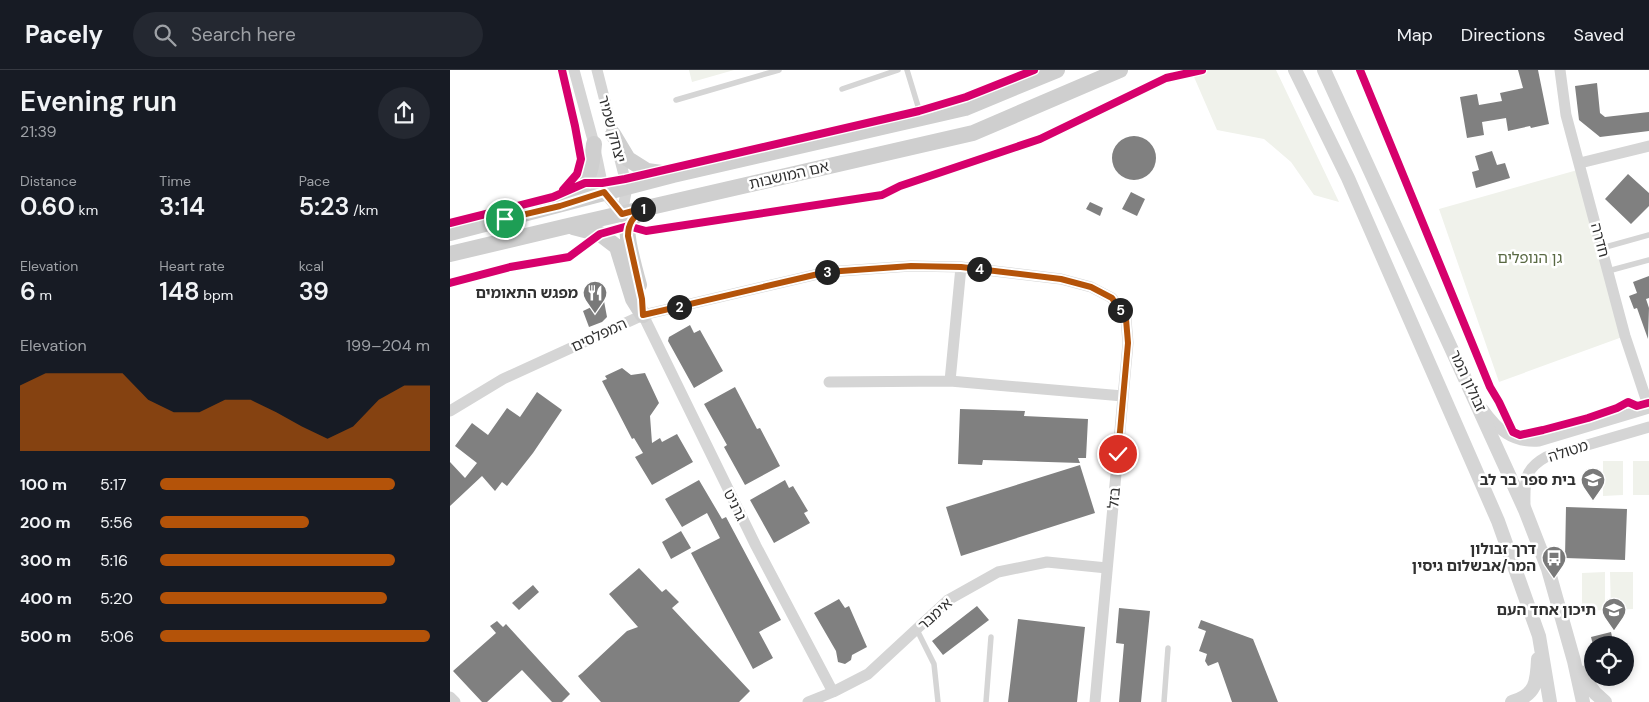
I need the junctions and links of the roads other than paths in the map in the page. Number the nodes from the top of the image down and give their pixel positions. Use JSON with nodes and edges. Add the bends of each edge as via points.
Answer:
{"nodes":[{"id":1,"x":574,"y":70,"type":"edge"},
{"id":2,"x":596,"y":70,"type":"edge"},
{"id":3,"x":779,"y":70,"type":"edge"},
{"id":4,"x":898,"y":70,"type":"edge"},
{"id":5,"x":907,"y":70,"type":"edge"},
{"id":6,"x":1057,"y":70,"type":"edge"},
{"id":7,"x":1120,"y":70,"type":"edge"},
{"id":8,"x":1295,"y":70,"type":"edge"},
{"id":9,"x":1324,"y":70,"type":"edge"},
{"id":10,"x":1560,"y":70,"type":"edge"},
{"id":11,"x":842,"y":89,"type":"dead end"},
{"id":12,"x":676,"y":100,"type":"dead end"},
{"id":13,"x":922,"y":119,"type":"junction"},
{"id":14,"x":613,"y":134,"type":"junction"},
{"id":15,"x":594,"y":144,"type":"junction"},
{"id":16,"x":1649,"y":146,"type":"edge"},
{"id":17,"x":1580,"y":163,"type":"junction"},
{"id":18,"x":673,"y":175,"type":"junction"},
{"id":19,"x":627,"y":187,"type":"junction"},
{"id":20,"x":604,"y":192,"type":"junction"},
{"id":21,"x":560,"y":206,"type":"junction"},
{"id":22,"x":644,"y":208,"type":"junction"},
{"id":23,"x":622,"y":214,"type":"junction"},
{"id":24,"x":568,"y":226,"type":"junction"},
{"id":25,"x":450,"y":233,"type":"edge"},
{"id":26,"x":1649,"y":234,"type":"edge"},
{"id":27,"x":1602,"y":248,"type":"junction"},
{"id":28,"x":450,"y":254,"type":"edge"},
{"id":29,"x":1649,"y":260,"type":"edge"},
{"id":30,"x":961,"y":267,"type":"junction"},
{"id":31,"x":1608,"y":272,"type":"junction"},
{"id":32,"x":1112,"y":298,"type":"joint"},
{"id":33,"x":643,"y":315,"type":"junction"},
{"id":34,"x":950,"y":381,"type":"junction"},
{"id":35,"x":829,"y":382,"type":"dead end"},
{"id":36,"x":1123,"y":396,"type":"junction"},
{"id":37,"x":1476,"y":398,"type":"junction"},
{"id":38,"x":1649,"y":408,"type":"edge"},
{"id":39,"x":450,"y":411,"type":"edge"},
{"id":40,"x":1649,"y":427,"type":"edge"},
{"id":41,"x":1526,"y":510,"type":"junction"},
{"id":42,"x":1107,"y":568,"type":"junction"},
{"id":43,"x":917,"y":630,"type":"junction"},
{"id":44,"x":1539,"y":636,"type":"junction"},
{"id":45,"x":991,"y":637,"type":"dead end"},
{"id":46,"x":1168,"y":648,"type":"dead end"},
{"id":47,"x":1574,"y":661,"type":"junction"},
{"id":48,"x":833,"y":692,"type":"junction"},
{"id":49,"x":450,"y":697,"type":"edge"},
{"id":50,"x":455,"y":702,"type":"edge"},
{"id":51,"x":808,"y":702,"type":"edge"},
{"id":52,"x":938,"y":702,"type":"edge"},
{"id":53,"x":986,"y":702,"type":"edge"},
{"id":54,"x":1095,"y":702,"type":"edge"},
{"id":55,"x":1164,"y":702,"type":"edge"},
{"id":56,"x":1512,"y":702,"type":"edge"},
{"id":57,"x":1550,"y":702,"type":"edge"},
{"id":58,"x":1583,"y":702,"type":"edge"},
{"id":59,"x":1605,"y":702,"type":"edge"}],
"edges":[{"from":1,"to":15,"type":"street","name":"יצחק שמיר"},
{"from":2,"to":14,"type":"street","name":"יצחק שמיר"},
{"from":3,"to":12,"type":"lane"},
{"from":4,"to":11,"type":"lane"},
{"from":5,"to":13,"type":"lane"},
{"from":6,"to":13,"type":"main road","name":"אם המושבות","via":[[965,108]]},
{"from":7,"to":22,"type":"main road","name":"אם המושבות","via":[[973,133]]},
{"from":8,"to":44,"type":"street","name":"זבולון המר","via":[[1348,178],[1498,521]]},
{"from":9,"to":37,"type":"street","name":"זבולון המר"},
{"from":10,"to":17,"type":"street","name":"חדרה","via":[[1566,115]]},
{"from":13,"to":18,"type":"main road","name":"אם המושבות"},
{"from":14,"to":18,"type":"main road","via":[[628,159],[647,171]]},
{"from":14,"to":19,"type":"street","name":"יצחק שמיר"},
{"from":15,"to":20,"type":"street","name":"יצחק שמיר"},
{"from":15,"to":21,"type":"main road","via":[[592,169],[585,183]]},
{"from":16,"to":17,"type":"street"},
{"from":17,"to":27,"type":"street","name":"חדרה"},
{"from":18,"to":19,"type":"main road","name":"אם המושבות"},
{"from":19,"to":20,"type":"main road","name":"אם המושבות"},
{"from":19,"to":23,"type":"street","name":"יצחק שמיר"},
{"from":20,"to":21,"type":"main road","name":"אם המושבות"},
{"from":20,"to":23,"type":"street","name":"יצחק שמיר"},
{"from":21,"to":25,"type":"main road","name":"אם המושבות"},
{"from":22,"to":23,"type":"main road","name":"אם המושבות"},
{"from":22,"to":33,"type":"main road","via":[[628,226]]},
{"from":23,"to":24,"type":"main road","name":"אם המושבות"},
{"from":24,"to":28,"type":"main road","name":"אם המושבות"},
{"from":24,"to":33,"type":"main road","via":[[600,234],[617,247],[632,299]]},
{"from":26,"to":27,"type":"lane"},
{"from":27,"to":31,"type":"street","name":"חדרה"},
{"from":29,"to":31,"type":"lane"},
{"from":30,"to":32,"type":"street","name":"המפלסים","via":[[1061,279],[1091,287]]},
{"from":30,"to":33,"type":"street","name":"המפלסים","via":[[911,266],[827,272]]},
{"from":30,"to":34,"type":"street"},
{"from":31,"to":38,"type":"street","name":"חדרה"},
{"from":32,"to":36,"type":"street","name":"בזל","via":[[1126,319],[1128,343]]},
{"from":33,"to":39,"type":"street","name":"המפלסים","via":[[503,379]]},
{"from":33,"to":48,"type":"street","name":"גרניט","via":[[756,546]]},
{"from":34,"to":35,"type":"street"},
{"from":34,"to":36,"type":"street"},
{"from":36,"to":42,"type":"street","name":"בזל"},
{"from":37,"to":38,"type":"street","name":"מטולה","via":[[1494,424],[1519,440],[1530,442]]},
{"from":37,"to":41,"type":"street","name":"זבולון המר"},
{"from":40,"to":41,"type":"street","name":"מטולה","via":[[1537,462],[1526,478]]},
{"from":41,"to":47,"type":"street","name":"זבולון המר","via":[[1548,569]]},
{"from":42,"to":43,"type":"street","name":"אימבר","via":[[1047,562],[998,572],[948,600]]},
{"from":42,"to":54,"type":"street","name":"בזל"},
{"from":43,"to":48,"type":"street","name":"אימבר","via":[[868,674]]},
{"from":43,"to":52,"type":"lane","via":[[934,664]]},
{"from":44,"to":56,"type":"street","via":[[1535,685],[1530,694]]},
{"from":44,"to":57,"type":"street","name":"זבולון המר"},
{"from":45,"to":53,"type":"lane"},
{"from":46,"to":55,"type":"lane"},
{"from":47,"to":58,"type":"street","name":"זבולון המר"},
{"from":47,"to":59,"type":"street","via":[[1585,680]]},
{"from":48,"to":51,"type":"street","name":"אימבר"},
{"from":49,"to":50,"type":"street"}]}
